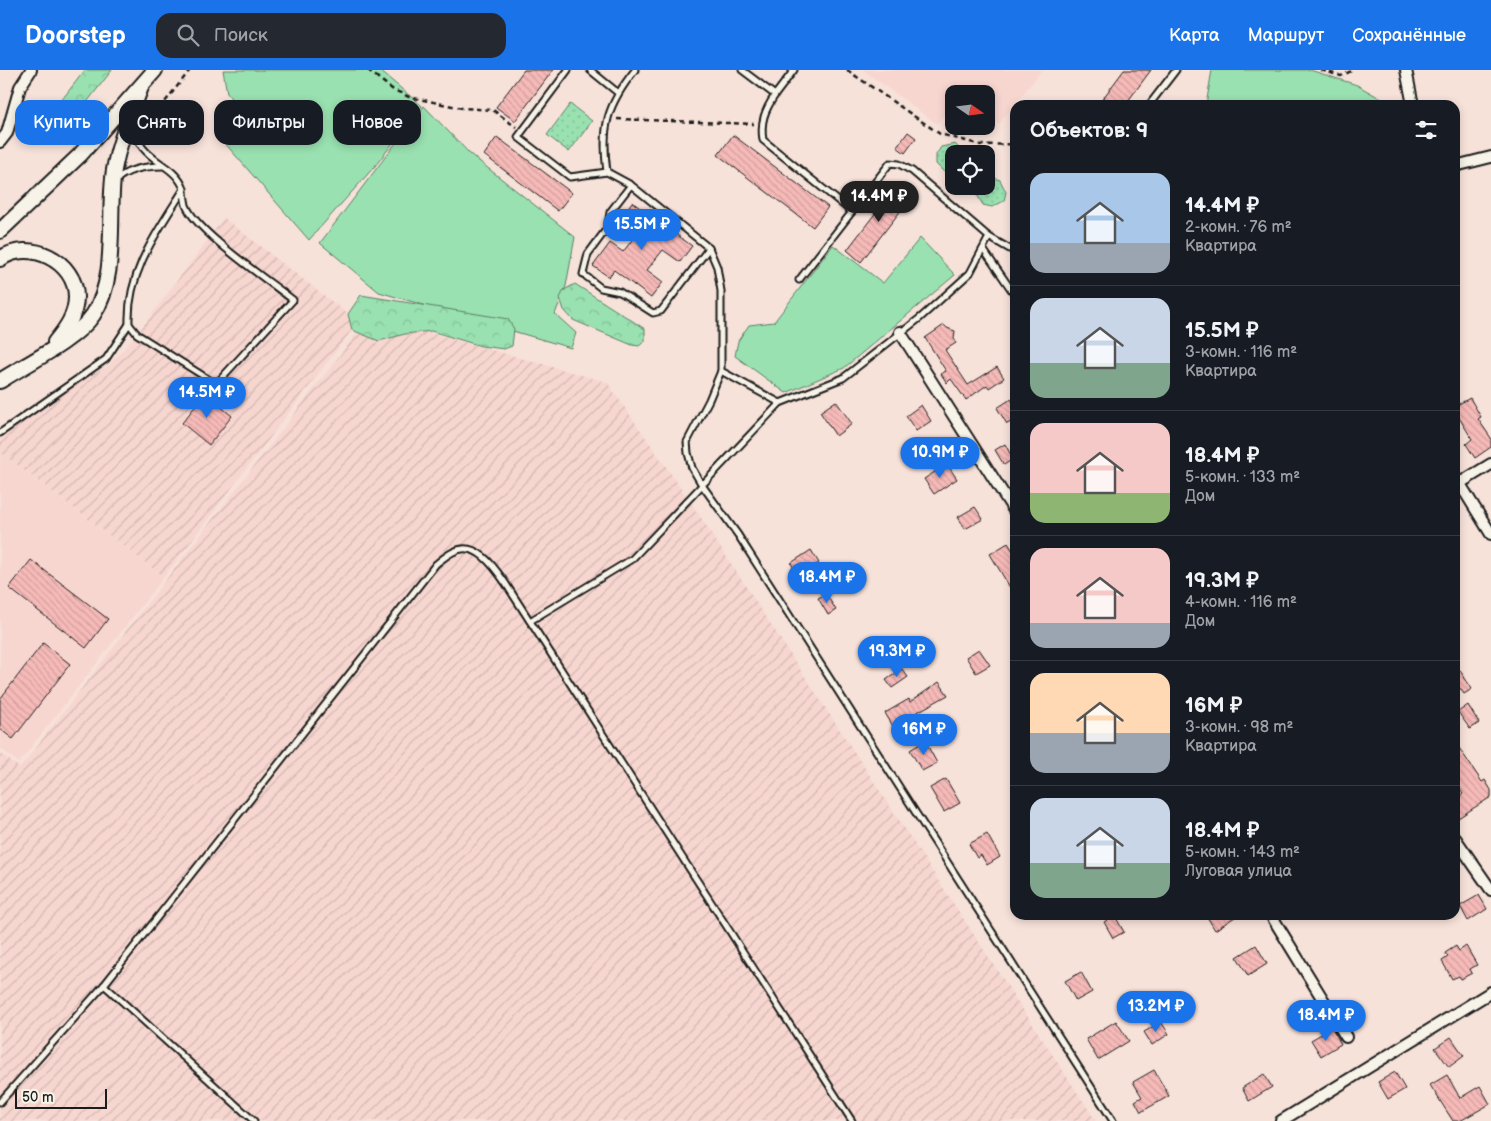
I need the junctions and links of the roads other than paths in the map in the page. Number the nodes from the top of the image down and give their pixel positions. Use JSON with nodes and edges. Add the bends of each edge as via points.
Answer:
{"nodes":[{"id":1,"x":32,"y":70,"type":"edge"},
{"id":2,"x":568,"y":70,"type":"edge"},
{"id":3,"x":590,"y":70,"type":"edge"},
{"id":4,"x":635,"y":70,"type":"edge"},
{"id":5,"x":742,"y":70,"type":"edge"},
{"id":6,"x":794,"y":70,"type":"edge"},
{"id":7,"x":1176,"y":70,"type":"edge"},
{"id":8,"x":1406,"y":70,"type":"edge"},
{"id":9,"x":153,"y":72,"type":"edge"},
{"id":10,"x":141,"y":87,"type":"junction"},
{"id":11,"x":617,"y":92,"type":"junction"},
{"id":12,"x":775,"y":95,"type":"junction"},
{"id":13,"x":136,"y":100,"type":"edge"},
{"id":14,"x":1153,"y":100,"type":"edge"},
{"id":15,"x":1412,"y":100,"type":"edge"},
{"id":16,"x":4,"y":130,"type":"edge"},
{"id":17,"x":0,"y":142,"type":"edge"},
{"id":18,"x":121,"y":145,"type":"edge"},
{"id":19,"x":141,"y":145,"type":"edge"},
{"id":20,"x":1491,"y":157,"type":"edge"},
{"id":21,"x":1460,"y":165,"type":"edge"},
{"id":22,"x":163,"y":166,"type":"junction"},
{"id":23,"x":607,"y":172,"type":"junction"},
{"id":24,"x":112,"y":185,"type":"junction"},
{"id":25,"x":631,"y":185,"type":"junction"},
{"id":26,"x":184,"y":189,"type":"junction"},
{"id":27,"x":852,"y":212,"type":"junction"},
{"id":28,"x":0,"y":232,"type":"edge"},
{"id":29,"x":989,"y":237,"type":"junction"},
{"id":30,"x":709,"y":248,"type":"junction"},
{"id":31,"x":983,"y":249,"type":"junction"},
{"id":32,"x":1010,"y":249,"type":"edge"},
{"id":33,"x":0,"y":259,"type":"edge"},
{"id":34,"x":799,"y":280,"type":"dead end"},
{"id":35,"x":1010,"y":288,"type":"edge"},
{"id":36,"x":129,"y":324,"type":"junction"},
{"id":37,"x":900,"y":332,"type":"junction"},
{"id":38,"x":48,"y":350,"type":"junction"},
{"id":39,"x":721,"y":372,"type":"junction"},
{"id":40,"x":0,"y":381,"type":"edge"},
{"id":41,"x":780,"y":403,"type":"junction"},
{"id":42,"x":0,"y":433,"type":"edge"},
{"id":43,"x":1491,"y":464,"type":"edge"},
{"id":44,"x":1460,"y":480,"type":"edge"},
{"id":45,"x":702,"y":485,"type":"junction"},
{"id":46,"x":1460,"y":488,"type":"edge"},
{"id":47,"x":1010,"y":504,"type":"edge"},
{"id":48,"x":1491,"y":534,"type":"edge"},
{"id":49,"x":530,"y":621,"type":"junction"},
{"id":50,"x":1460,"y":845,"type":"edge"},
{"id":51,"x":1491,"y":890,"type":"edge"},
{"id":52,"x":1275,"y":920,"type":"edge"},
{"id":53,"x":104,"y":985,"type":"junction"},
{"id":54,"x":1491,"y":992,"type":"edge"},
{"id":55,"x":1346,"y":1037,"type":"dead end"},
{"id":56,"x":0,"y":1102,"type":"edge"},
{"id":57,"x":254,"y":1121,"type":"edge"},
{"id":58,"x":852,"y":1121,"type":"edge"},
{"id":59,"x":1113,"y":1121,"type":"edge"},
{"id":60,"x":1281,"y":1121,"type":"edge"}],
"edges":[{"from":1,"to":16,"type":"street","via":[[20,87]]},
{"from":2,"to":23,"type":"lane","via":[[518,137],[570,177]]},
{"from":3,"to":11,"type":"lane"},
{"from":4,"to":11,"type":"lane"},
{"from":5,"to":12,"type":"lane"},
{"from":6,"to":12,"type":"lane"},
{"from":7,"to":14,"type":"lane"},
{"from":8,"to":15,"type":"street"},
{"from":9,"to":10,"type":"main road"},
{"from":10,"to":13,"type":"main road"},
{"from":10,"to":28,"type":"main road","via":[[80,155]]},
{"from":11,"to":23,"type":"lane","via":[[612,101],[603,146]]},
{"from":12,"to":27,"type":"lane","via":[[760,125],[762,140]]},
{"from":16,"to":17,"type":"street"},
{"from":18,"to":24,"type":"main road"},
{"from":19,"to":22,"type":"lane"},
{"from":20,"to":21,"type":"street"},
{"from":22,"to":24,"type":"lane","via":[[135,170]]},
{"from":22,"to":26,"type":"lane","via":[[179,176]]},
{"from":23,"to":25,"type":"lane"},
{"from":24,"to":38,"type":"main road","via":[[110,253],[102,297],[93,315],[78,332]]},
{"from":25,"to":30,"type":"lane"},
{"from":25,"to":30,"type":"lane","via":[[610,212],[608,227],[588,254],[583,274],[601,288],[620,292],[653,313],[661,311]]},
{"from":26,"to":36,"type":"lane","via":[[142,256],[131,291]]},
{"from":26,"to":36,"type":"lane","via":[[186,206],[195,219],[293,300],[216,384],[137,334]]},
{"from":27,"to":29,"type":"lane","via":[[890,163],[899,164],[912,171]]},
{"from":27,"to":34,"type":"lane"},
{"from":29,"to":31,"type":"lane"},
{"from":29,"to":32,"type":"lane"},
{"from":30,"to":39,"type":"lane","via":[[717,267],[721,291]]},
{"from":31,"to":35,"type":"lane"},
{"from":31,"to":37,"type":"lane","via":[[970,273]]},
{"from":33,"to":38,"type":"main road","via":[[21,250],[34,251],[65,267],[73,279],[76,298],[72,316]]},
{"from":36,"to":42,"type":"lane","via":[[106,359]]},
{"from":37,"to":41,"type":"lane","via":[[843,378]]},
{"from":37,"to":47,"type":"street"},
{"from":38,"to":40,"type":"main road"},
{"from":39,"to":41,"type":"lane"},
{"from":39,"to":45,"type":"lane","via":[[687,442],[692,468]]},
{"from":41,"to":45,"type":"lane"},
{"from":43,"to":44,"type":"street"},
{"from":45,"to":49,"type":"lane","via":[[632,559]]},
{"from":45,"to":59,"type":"lane","via":[[743,543]]},
{"from":46,"to":48,"type":"street"},
{"from":49,"to":53,"type":"lane","via":[[488,560],[472,550],[454,550],[436,564]]},
{"from":49,"to":58,"type":"lane"},
{"from":50,"to":51,"type":"street"},
{"from":52,"to":55,"type":"street"},
{"from":53,"to":56,"type":"lane"},
{"from":53,"to":57,"type":"lane"},
{"from":54,"to":60,"type":"street"}]}
